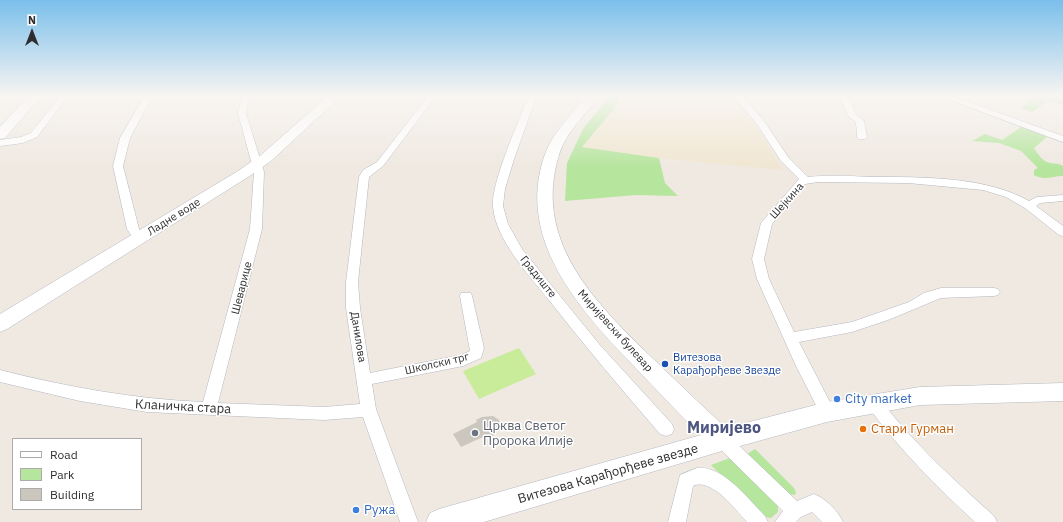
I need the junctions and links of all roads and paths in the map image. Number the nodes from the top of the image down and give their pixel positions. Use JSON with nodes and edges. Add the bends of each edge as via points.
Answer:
{"nodes":[{"id":1,"x":14,"y":119,"type":"edge"},
{"id":2,"x":46,"y":119,"type":"edge"},
{"id":3,"x":136,"y":119,"type":"edge"},
{"id":4,"x":244,"y":119,"type":"edge"},
{"id":5,"x":308,"y":119,"type":"edge"},
{"id":6,"x":414,"y":119,"type":"edge"},
{"id":7,"x":524,"y":119,"type":"edge"},
{"id":8,"x":575,"y":119,"type":"edge"},
{"id":9,"x":758,"y":119,"type":"edge"},
{"id":10,"x":857,"y":119,"type":"edge"},
{"id":11,"x":1009,"y":119,"type":"edge"},
{"id":12,"x":0,"y":135,"type":"edge"},
{"id":13,"x":862,"y":137,"type":"dead end"},
{"id":14,"x":1063,"y":139,"type":"edge"},
{"id":15,"x":0,"y":143,"type":"edge"},
{"id":16,"x":258,"y":164,"type":"junction"},
{"id":17,"x":806,"y":180,"type":"junction"},
{"id":18,"x":1063,"y":198,"type":"edge"},
{"id":19,"x":1029,"y":206,"type":"junction"},
{"id":20,"x":1063,"y":232,"type":"edge"},
{"id":21,"x":139,"y":238,"type":"junction"},
{"id":22,"x":994,"y":292,"type":"dead end"},
{"id":23,"x":466,"y":296,"type":"dead end"},
{"id":24,"x":0,"y":324,"type":"edge"},
{"id":25,"x":790,"y":338,"type":"junction"},
{"id":26,"x":0,"y":376,"type":"edge"},
{"id":27,"x":364,"y":380,"type":"junction"},
{"id":28,"x":1063,"y":392,"type":"edge"},
{"id":29,"x":874,"y":403,"type":"junction"},
{"id":30,"x":209,"y":409,"type":"junction"},
{"id":31,"x":368,"y":409,"type":"junction"},
{"id":32,"x":827,"y":412,"type":"junction"},
{"id":33,"x":666,"y":429,"type":"dead end"},
{"id":34,"x":722,"y":440,"type":"junction"},
{"id":35,"x":790,"y":517,"type":"edge"},
{"id":36,"x":409,"y":522,"type":"edge"},
{"id":37,"x":439,"y":522,"type":"edge"},
{"id":38,"x":678,"y":522,"type":"edge"},
{"id":39,"x":759,"y":522,"type":"edge"},
{"id":40,"x":834,"y":522,"type":"edge"},
{"id":41,"x":988,"y":522,"type":"edge"}],
"edges":[{"from":1,"to":12,"type":"main road"},
{"from":2,"to":15,"type":"street","via":[[34,135],[23,140]]},
{"from":3,"to":21,"type":"street","via":[[125,138],[118,166],[133,229]]},
{"from":4,"to":16,"type":"street","name":"Шеварице"},
{"from":5,"to":16,"type":"main road","name":"Ладне воде"},
{"from":6,"to":27,"type":"street","name":"Данилова","via":[[378,166],[367,172],[364,177],[352,282],[353,308]]},
{"from":7,"to":33,"type":"street","name":"Градиште","via":[[500,189],[498,206],[502,224],[517,251],[594,348]]},
{"from":8,"to":34,"type":"main road","name":"Миријевски булевар","via":[[552,154],[546,177],[546,218],[566,272],[597,314]]},
{"from":9,"to":17,"type":"street","name":"Шејкина","via":[[784,159]]},
{"from":10,"to":13,"type":"street","via":[[860,121]]},
{"from":11,"to":14,"type":"street"},
{"from":16,"to":21,"type":"main road","name":"Ладне воде"},
{"from":16,"to":30,"type":"street","name":"Шеварице","via":[[258,206],[252,247]]},
{"from":17,"to":19,"type":"street","via":[[908,180],[967,184],[1002,192]]},
{"from":17,"to":25,"type":"street","name":"Шејкина","via":[[798,185],[767,223],[758,259],[763,279]]},
{"from":18,"to":19,"type":"street","via":[[1037,200]]},
{"from":19,"to":20,"type":"street"},
{"from":21,"to":24,"type":"main road","name":"Ладне воде"},
{"from":22,"to":25,"type":"street","via":[[940,293],[852,327]]},
{"from":23,"to":27,"type":"street","name":"Школски трг","via":[[477,348],[476,354],[463,360]]},
{"from":25,"to":32,"type":"street","name":"Шејкина"},
{"from":26,"to":30,"type":"street","name":"Кланичка стара","via":[[89,398],[130,404]]},
{"from":27,"to":31,"type":"street","name":"Данилова"},
{"from":28,"to":29,"type":"main road","name":"Витезова Карађорђеве звезде","via":[[920,396]]},
{"from":29,"to":32,"type":"main road","name":"Витезова Карађорђеве звезде"},
{"from":29,"to":41,"type":"street","via":[[916,456]]},
{"from":30,"to":31,"type":"street","name":"Кланичка стара","via":[[317,412],[353,412]]},
{"from":31,"to":36,"type":"street","name":"Данилова"},
{"from":32,"to":34,"type":"main road","name":"Витезова Карађорђеве звезде"},
{"from":34,"to":35,"type":"street"},
{"from":34,"to":37,"type":"main road","name":"Витезова Карађорђеве звезде"},
{"from":35,"to":40,"type":"street","via":[[814,502]]},
{"from":38,"to":39,"type":"street","via":[[686,481],[694,476],[704,476],[722,486]]}]}
